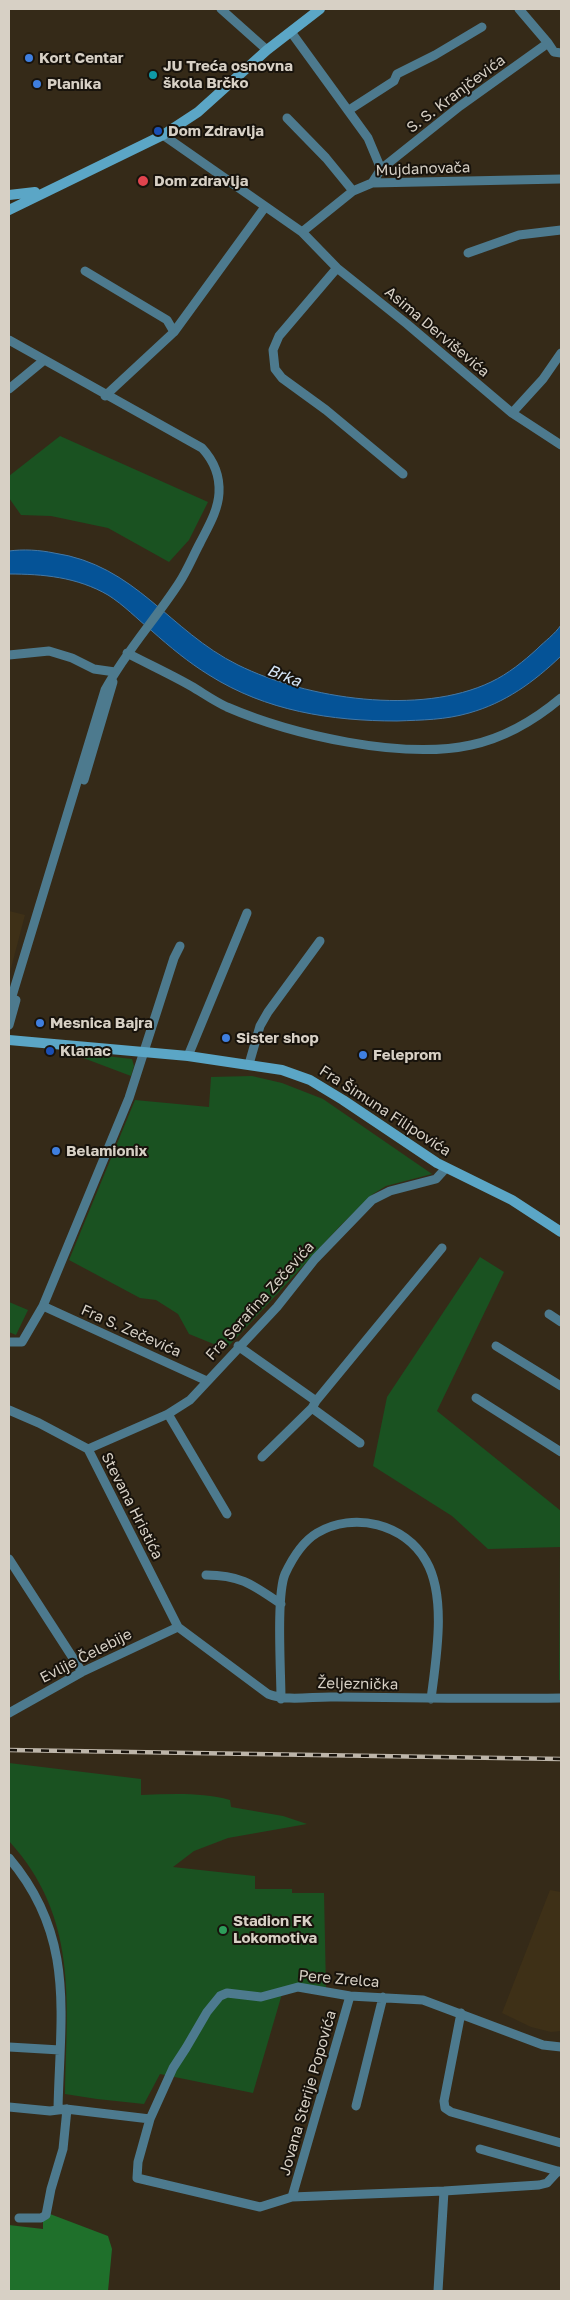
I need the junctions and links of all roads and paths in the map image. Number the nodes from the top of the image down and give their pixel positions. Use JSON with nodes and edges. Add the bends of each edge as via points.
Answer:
{"nodes":[{"id":1,"x":221,"y":9,"type":"edge"},
{"id":2,"x":320,"y":9,"type":"edge"},
{"id":3,"x":519,"y":9,"type":"edge"},
{"id":4,"x":482,"y":27,"type":"dead end"},
{"id":5,"x":291,"y":32,"type":"junction"},
{"id":6,"x":548,"y":43,"type":"junction"},
{"id":7,"x":267,"y":50,"type":"junction"},
{"id":8,"x":561,"y":53,"type":"edge"},
{"id":9,"x":349,"y":110,"type":"junction"},
{"id":10,"x":287,"y":118,"type":"dead end"},
{"id":11,"x":163,"y":135,"type":"junction"},
{"id":12,"x":382,"y":169,"type":"junction"},
{"id":13,"x":561,"y":180,"type":"edge"},
{"id":14,"x":372,"y":183,"type":"junction"},
{"id":15,"x":48,"y":189,"type":"junction"},
{"id":16,"x":353,"y":192,"type":"junction"},
{"id":17,"x":9,"y":195,"type":"edge"},
{"id":18,"x":265,"y":207,"type":"junction"},
{"id":19,"x":9,"y":210,"type":"edge"},
{"id":20,"x":561,"y":230,"type":"edge"},
{"id":21,"x":302,"y":232,"type":"junction"},
{"id":22,"x":468,"y":253,"type":"dead end"},
{"id":23,"x":337,"y":268,"type":"junction"},
{"id":24,"x":85,"y":271,"type":"dead end"},
{"id":25,"x":174,"y":332,"type":"junction"},
{"id":26,"x":9,"y":340,"type":"edge"},
{"id":27,"x":561,"y":353,"type":"edge"},
{"id":28,"x":42,"y":361,"type":"junction"},
{"id":29,"x":9,"y":389,"type":"edge"},
{"id":30,"x":105,"y":396,"type":"junction"},
{"id":31,"x":512,"y":414,"type":"junction"},
{"id":32,"x":561,"y":445,"type":"edge"},
{"id":33,"x":403,"y":474,"type":"dead end"},
{"id":34,"x":127,"y":654,"type":"junction"},
{"id":35,"x":9,"y":655,"type":"edge"},
{"id":36,"x":115,"y":672,"type":"junction"},
{"id":37,"x":561,"y":698,"type":"edge"},
{"id":38,"x":247,"y":913,"type":"dead end"},
{"id":39,"x":320,"y":941,"type":"dead end"},
{"id":40,"x":180,"y":946,"type":"dead end"},
{"id":41,"x":9,"y":1006,"type":"edge"},
{"id":42,"x":9,"y":1025,"type":"edge"},
{"id":43,"x":9,"y":1040,"type":"edge"},
{"id":44,"x":28,"y":1044,"type":"junction"},
{"id":45,"x":9,"y":1047,"type":"edge"},
{"id":46,"x":144,"y":1053,"type":"junction"},
{"id":47,"x":188,"y":1056,"type":"junction"},
{"id":48,"x":249,"y":1064,"type":"junction"},
{"id":49,"x":446,"y":1168,"type":"junction"},
{"id":50,"x":561,"y":1232,"type":"edge"},
{"id":51,"x":442,"y":1248,"type":"dead end"},
{"id":52,"x":42,"y":1306,"type":"junction"},
{"id":53,"x":549,"y":1314,"type":"dead end"},
{"id":54,"x":561,"y":1322,"type":"edge"},
{"id":55,"x":9,"y":1342,"type":"edge"},
{"id":56,"x":238,"y":1346,"type":"junction"},
{"id":57,"x":496,"y":1346,"type":"dead end"},
{"id":58,"x":207,"y":1381,"type":"junction"},
{"id":59,"x":561,"y":1386,"type":"edge"},
{"id":60,"x":476,"y":1398,"type":"dead end"},
{"id":61,"x":314,"y":1405,"type":"junction"},
{"id":62,"x":9,"y":1410,"type":"edge"},
{"id":63,"x":168,"y":1414,"type":"junction"},
{"id":64,"x":360,"y":1443,"type":"dead end"},
{"id":65,"x":88,"y":1448,"type":"junction"},
{"id":66,"x":560,"y":1448,"type":"edge"},
{"id":67,"x":262,"y":1457,"type":"dead end"},
{"id":68,"x":227,"y":1514,"type":"dead end"},
{"id":69,"x":9,"y":1560,"type":"edge"},
{"id":70,"x":206,"y":1576,"type":"dead end"},
{"id":71,"x":282,"y":1604,"type":"junction"},
{"id":72,"x":178,"y":1627,"type":"junction"},
{"id":73,"x":82,"y":1672,"type":"junction"},
{"id":74,"x":561,"y":1698,"type":"edge"},
{"id":75,"x":281,"y":1699,"type":"junction"},
{"id":76,"x":432,"y":1699,"type":"junction"},
{"id":77,"x":9,"y":1713,"type":"edge"},
{"id":78,"x":9,"y":1858,"type":"edge"},
{"id":79,"x":350,"y":1996,"type":"junction"},
{"id":80,"x":382,"y":1997,"type":"junction"},
{"id":81,"x":461,"y":2013,"type":"junction"},
{"id":82,"x":9,"y":2047,"type":"edge"},
{"id":83,"x":561,"y":2047,"type":"edge"},
{"id":84,"x":60,"y":2050,"type":"junction"},
{"id":85,"x":356,"y":2106,"type":"dead end"},
{"id":86,"x":9,"y":2108,"type":"edge"},
{"id":87,"x":62,"y":2109,"type":"junction"},
{"id":88,"x":150,"y":2119,"type":"junction"},
{"id":89,"x":561,"y":2143,"type":"edge"},
{"id":90,"x":480,"y":2149,"type":"dead end"},
{"id":91,"x":560,"y":2171,"type":"edge"},
{"id":92,"x":444,"y":2191,"type":"junction"},
{"id":93,"x":292,"y":2197,"type":"junction"},
{"id":94,"x":18,"y":2218,"type":"dead end"},
{"id":95,"x":438,"y":2291,"type":"edge"}],
"edges":[{"from":1,"to":7,"type":"street"},
{"from":2,"to":5,"type":"main road"},
{"from":3,"to":6,"type":"street"},
{"from":4,"to":9,"type":"street","via":[[435,56],[397,74],[394,81]]},
{"from":5,"to":7,"type":"main road"},
{"from":5,"to":9,"type":"street"},
{"from":6,"to":8,"type":"street","via":[[554,52]]},
{"from":6,"to":12,"type":"street","name":"S. S. Kranjčevića","via":[[460,106]]},
{"from":7,"to":11,"type":"main road","via":[[198,112]]},
{"from":9,"to":12,"type":"street","via":[[368,138]]},
{"from":10,"to":16,"type":"street"},
{"from":11,"to":15,"type":"main road"},
{"from":11,"to":18,"type":"street","name":"Asima Derviševića"},
{"from":12,"to":14,"type":"street","name":"S. S. Kranjčevića"},
{"from":13,"to":14,"type":"street","name":"Mujdanovača"},
{"from":14,"to":16,"type":"street","name":"Mujdanovača"},
{"from":15,"to":17,"type":"main road"},
{"from":15,"to":19,"type":"main road"},
{"from":16,"to":21,"type":"street","name":"Mujdanovača"},
{"from":18,"to":21,"type":"street","name":"Asima Derviševića"},
{"from":18,"to":25,"type":"street"},
{"from":20,"to":22,"type":"street","via":[[519,235]]},
{"from":21,"to":23,"type":"street","name":"Asima Derviševića"},
{"from":23,"to":31,"type":"street","name":"Asima Derviševića"},
{"from":23,"to":33,"type":"street","via":[[279,336],[273,350],[275,369],[282,378]]},
{"from":24,"to":25,"type":"street","via":[[167,320]]},
{"from":25,"to":30,"type":"street"},
{"from":26,"to":28,"type":"street"},
{"from":27,"to":31,"type":"street"},
{"from":28,"to":29,"type":"street"},
{"from":28,"to":30,"type":"street"},
{"from":30,"to":34,"type":"street","via":[[187,438],[207,454],[216,470],[219,493],[216,507],[179,583]]},
{"from":31,"to":32,"type":"street","name":"Asima Derviševića"},
{"from":34,"to":36,"type":"street"},
{"from":34,"to":37,"type":"street","via":[[226,706],[257,718],[361,744],[440,750],[473,744],[516,728]]},
{"from":35,"to":36,"type":"street","via":[[49,651],[94,669]]},
{"from":36,"to":41,"type":"street","via":[[105,690]]},
{"from":36,"to":42,"type":"street"},
{"from":38,"to":47,"type":"street"},
{"from":39,"to":48,"type":"street","via":[[268,1012],[260,1026]]},
{"from":40,"to":46,"type":"street"},
{"from":43,"to":44,"type":"main road"},
{"from":44,"to":45,"type":"main road"},
{"from":44,"to":46,"type":"main road","name":"Fra Šimuna Filipovića"},
{"from":46,"to":47,"type":"main road","name":"Fra Šimuna Filipovića"},
{"from":46,"to":52,"type":"street","via":[[129,1098]]},
{"from":47,"to":48,"type":"main road","name":"Fra Šimuna Filipovića"},
{"from":48,"to":49,"type":"main road","name":"Fra Šimuna Filipovića","via":[[282,1070],[310,1080]]},
{"from":49,"to":50,"type":"main road","name":"Fra Šimuna Filipovića","via":[[512,1200]]},
{"from":49,"to":56,"type":"street","name":"Fra Serafina Zečevića","via":[[436,1179],[390,1191],[372,1200]]},
{"from":51,"to":61,"type":"street"},
{"from":52,"to":55,"type":"street","via":[[22,1342]]},
{"from":52,"to":58,"type":"street","name":"Fra S. Zečevića"},
{"from":53,"to":54,"type":"street"},
{"from":56,"to":58,"type":"street","name":"Fra Serafina Zečevića"},
{"from":56,"to":61,"type":"street"},
{"from":57,"to":59,"type":"street"},
{"from":58,"to":63,"type":"street","name":"Fra Serafina Zečevića","via":[[190,1400]]},
{"from":60,"to":66,"type":"street"},
{"from":61,"to":64,"type":"street"},
{"from":61,"to":67,"type":"street"},
{"from":62,"to":65,"type":"street","name":"Stevana Hristića"},
{"from":63,"to":65,"type":"street","name":"Fra Serafina Zečevića"},
{"from":63,"to":68,"type":"street"},
{"from":65,"to":72,"type":"street","name":"Stevana Hristića"},
{"from":69,"to":73,"type":"street"},
{"from":70,"to":71,"type":"street","via":[[233,1576],[244,1580]]},
{"from":71,"to":75,"type":"street"},
{"from":71,"to":76,"type":"street","via":[[284,1576],[297,1551],[316,1534],[357,1521],[379,1524],[405,1536],[426,1560],[435,1584],[439,1630]]},
{"from":72,"to":73,"type":"street","name":"Evlije Čelebije"},
{"from":72,"to":75,"type":"street","via":[[268,1694]]},
{"from":73,"to":77,"type":"street","name":"Evlije Čelebije"},
{"from":74,"to":76,"type":"street","name":"Željeznička"},
{"from":75,"to":76,"type":"street","name":"Željeznička","via":[[312,1696]]},
{"from":78,"to":84,"type":"street","via":[[34,1892],[54,1936],[63,2008]]},
{"from":79,"to":80,"type":"street","name":"Pere Zrelca"},
{"from":79,"to":88,"type":"street","name":"Pere Zrelca","via":[[298,1987],[261,1997],[234,1992],[220,1996],[174,2068]]},
{"from":79,"to":93,"type":"street","name":"Jovana Sterije Popovića"},
{"from":80,"to":81,"type":"street","name":"Pere Zrelca","via":[[423,2000]]},
{"from":80,"to":85,"type":"street"},
{"from":81,"to":83,"type":"street","name":"Pere Zrelca","via":[[543,2045]]},
{"from":81,"to":89,"type":"street","via":[[444,2101],[448,2110]]},
{"from":82,"to":84,"type":"street"},
{"from":84,"to":87,"type":"street"},
{"from":86,"to":87,"type":"street"},
{"from":87,"to":88,"type":"street"},
{"from":87,"to":94,"type":"street","via":[[63,2149],[46,2215]]},
{"from":88,"to":93,"type":"street","name":"Pere Zrelca","via":[[137,2178],[260,2207]]},
{"from":90,"to":91,"type":"street"},
{"from":91,"to":92,"type":"street","via":[[547,2183],[539,2185]]},
{"from":92,"to":93,"type":"street"},
{"from":92,"to":95,"type":"street"}]}
